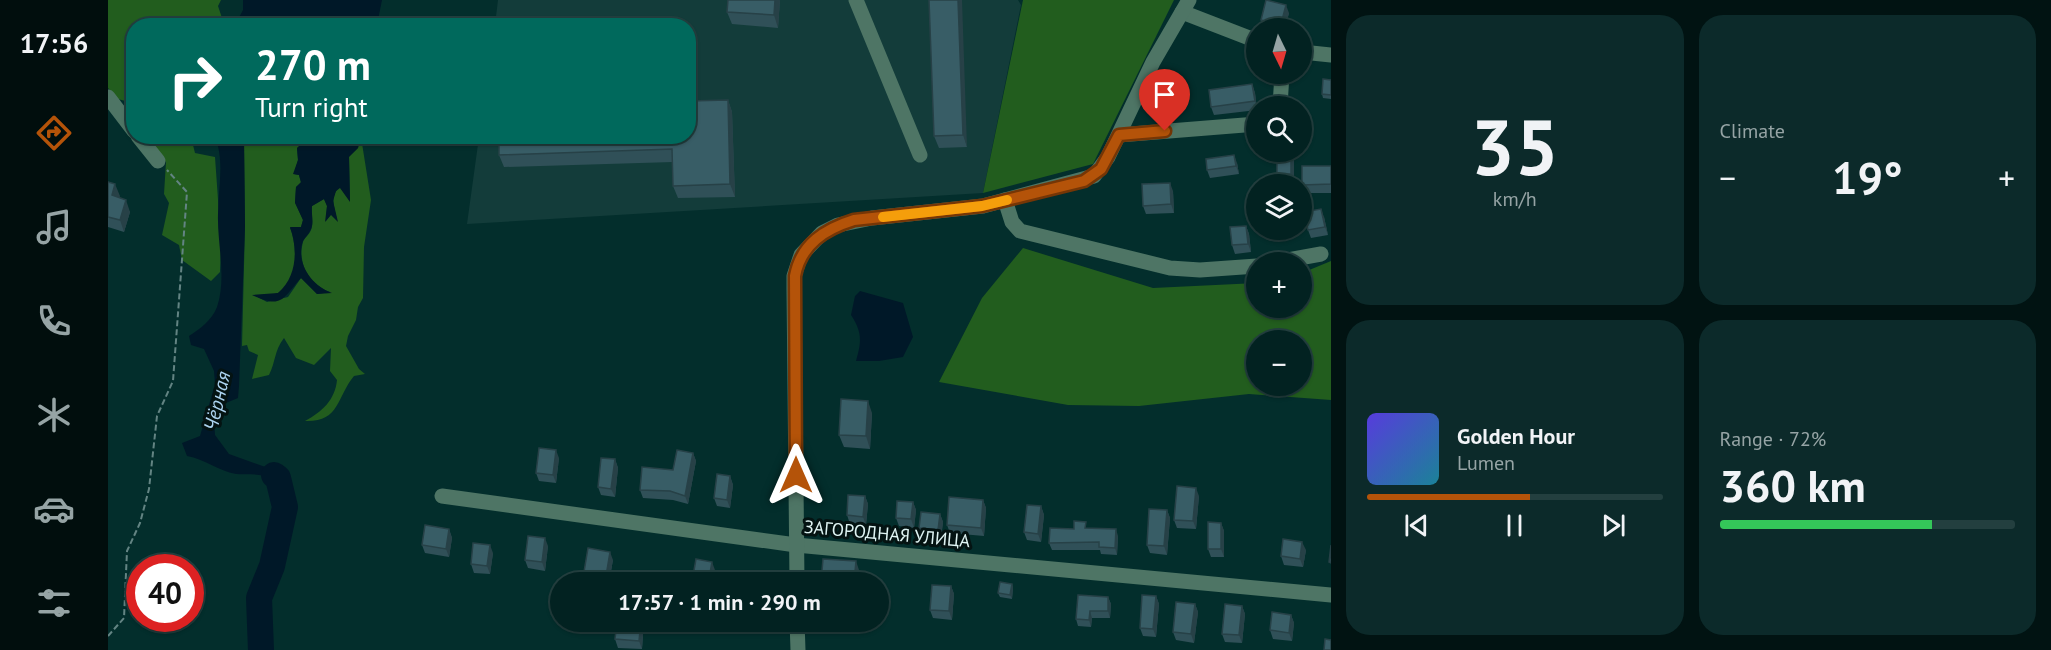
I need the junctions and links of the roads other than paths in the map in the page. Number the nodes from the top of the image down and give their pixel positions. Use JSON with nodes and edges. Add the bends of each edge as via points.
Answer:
{"nodes":[{"id":1,"x":856,"y":0,"type":"edge"},
{"id":2,"x":1185,"y":6,"type":"edge"},
{"id":3,"x":1246,"y":36,"type":"edge"},
{"id":4,"x":1312,"y":53,"type":"edge"},
{"id":5,"x":1331,"y":55,"type":"edge"},
{"id":6,"x":108,"y":97,"type":"edge"},
{"id":7,"x":126,"y":121,"type":"edge"},
{"id":8,"x":1246,"y":125,"type":"edge"},
{"id":9,"x":1119,"y":135,"type":"junction"},
{"id":10,"x":144,"y":144,"type":"edge"},
{"id":11,"x":920,"y":155,"type":"dead end"},
{"id":12,"x":158,"y":161,"type":"road end"},
{"id":13,"x":1005,"y":200,"type":"junction"},
{"id":14,"x":1321,"y":254,"type":"dead end"},
{"id":15,"x":1312,"y":256,"type":"edge"},
{"id":16,"x":1246,"y":267,"type":"edge"},
{"id":17,"x":442,"y":496,"type":"dead end"},
{"id":18,"x":796,"y":544,"type":"junction"},
{"id":19,"x":796,"y":572,"type":"edge"},
{"id":20,"x":1331,"y":595,"type":"edge"},
{"id":21,"x":797,"y":632,"type":"edge"},
{"id":22,"x":798,"y":650,"type":"edge"}],
"edges":[{"from":1,"to":11,"type":"street"},
{"from":2,"to":3,"type":"street"},
{"from":2,"to":9,"type":"street"},
{"from":4,"to":5,"type":"street"},
{"from":6,"to":7,"type":"street"},
{"from":8,"to":9,"type":"street"},
{"from":9,"to":13,"type":"street","via":[[1094,177]]},
{"from":10,"to":12,"type":"street"},
{"from":13,"to":16,"type":"street","via":[[1012,222],[1020,231],[1170,268]]},
{"from":13,"to":18,"type":"street","via":[[854,220],[822,234],[801,255],[794,289]]},
{"from":14,"to":15,"type":"street"},
{"from":17,"to":18,"type":"street","name":"ЗАГОРОДНАЯ УЛИЦА"},
{"from":18,"to":19,"type":"street"},
{"from":18,"to":20,"type":"street","name":"ЗАГОРОДНАЯ УЛИЦА"},
{"from":21,"to":22,"type":"street"}]}
